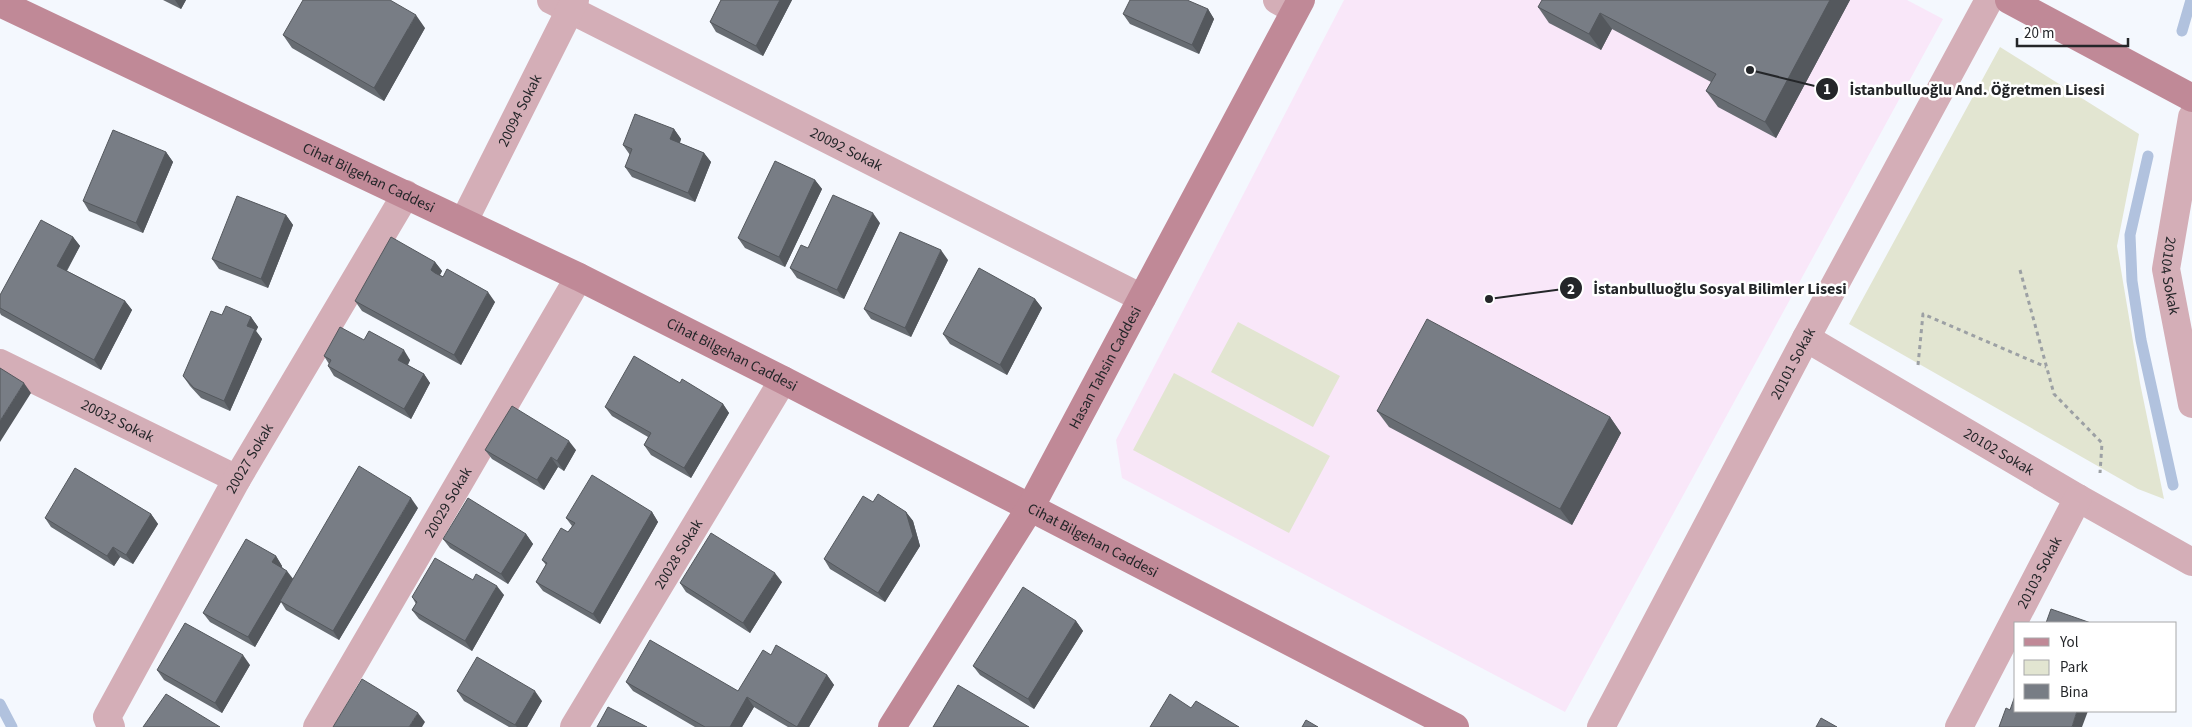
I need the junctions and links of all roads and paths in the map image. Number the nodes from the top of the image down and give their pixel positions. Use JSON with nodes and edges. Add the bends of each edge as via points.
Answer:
{"nodes":[{"id":1,"x":1989,"y":0,"type":"edge"},
{"id":2,"x":2009,"y":0,"type":"edge"},
{"id":3,"x":0,"y":3,"type":"edge"},
{"id":4,"x":565,"y":3,"type":"edge"},
{"id":5,"x":1291,"y":3,"type":"edge"},
{"id":6,"x":2192,"y":98,"type":"edge"},
{"id":7,"x":2192,"y":117,"type":"edge"},
{"id":8,"x":406,"y":194,"type":"junction"},
{"id":9,"x":464,"y":221,"type":"junction"},
{"id":10,"x":2020,"y":270,"type":"dead end"},
{"id":11,"x":579,"y":277,"type":"junction"},
{"id":12,"x":1142,"y":298,"type":"junction"},
{"id":13,"x":1806,"y":338,"type":"junction"},
{"id":14,"x":0,"y":363,"type":"edge"},
{"id":15,"x":2047,"y":367,"type":"junction"},
{"id":16,"x":783,"y":380,"type":"junction"},
{"id":17,"x":1915,"y":402,"type":"junction"},
{"id":18,"x":2192,"y":404,"type":"edge"},
{"id":19,"x":237,"y":479,"type":"junction"},
{"id":20,"x":2088,"y":503,"type":"junction"},
{"id":21,"x":1030,"y":508,"type":"junction"},
{"id":22,"x":2192,"y":562,"type":"edge"},
{"id":23,"x":2019,"y":622,"type":"edge"},
{"id":24,"x":2014,"y":631,"type":"edge"},
{"id":25,"x":111,"y":727,"type":"edge"},
{"id":26,"x":316,"y":727,"type":"edge"},
{"id":27,"x":574,"y":727,"type":"edge"},
{"id":28,"x":892,"y":727,"type":"edge"},
{"id":29,"x":1454,"y":727,"type":"edge"},
{"id":30,"x":1600,"y":727,"type":"edge"},
{"id":31,"x":1959,"y":727,"type":"edge"}],
"edges":[{"from":1,"to":13,"type":"street","name":"20101 Sokak"},
{"from":2,"to":6,"type":"main road"},
{"from":3,"to":8,"type":"main road","name":"Cihat Bilgehan Caddesi"},
{"from":4,"to":9,"type":"street","name":"20094 Sokak"},
{"from":4,"to":12,"type":"street","name":"20092 Sokak"},
{"from":5,"to":12,"type":"main road","name":"Hasan Tahsin Caddesi"},
{"from":7,"to":18,"type":"street","name":"20104 Sokak","via":[[2166,269]]},
{"from":8,"to":9,"type":"main road","name":"Cihat Bilgehan Caddesi"},
{"from":8,"to":19,"type":"street","name":"20027 Sokak"},
{"from":9,"to":11,"type":"main road","name":"Cihat Bilgehan Caddesi"},
{"from":10,"to":15,"type":"path"},
{"from":11,"to":16,"type":"main road","name":"Cihat Bilgehan Caddesi"},
{"from":11,"to":26,"type":"street","name":"20029 Sokak"},
{"from":12,"to":21,"type":"main road","name":"Hasan Tahsin Caddesi"},
{"from":13,"to":17,"type":"street","name":"20102 Sokak"},
{"from":13,"to":30,"type":"street","name":"20101 Sokak"},
{"from":14,"to":19,"type":"street","name":"20032 Sokak"},
{"from":15,"to":17,"type":"path","via":[[1923,314]]},
{"from":15,"to":20,"type":"path","via":[[2054,394],[2102,443]]},
{"from":16,"to":21,"type":"main road","name":"Cihat Bilgehan Caddesi"},
{"from":16,"to":27,"type":"street","name":"20028 Sokak"},
{"from":17,"to":20,"type":"street","name":"20102 Sokak"},
{"from":19,"to":25,"type":"street","name":"20027 Sokak","via":[[107,716]]},
{"from":20,"to":22,"type":"street","name":"20102 Sokak"},
{"from":20,"to":23,"type":"street","name":"20103 Sokak"},
{"from":21,"to":28,"type":"main road","name":"Hasan Tahsin Caddesi"},
{"from":21,"to":29,"type":"main road","name":"Cihat Bilgehan Caddesi"},
{"from":24,"to":31,"type":"street","name":"20103 Sokak"}]}
